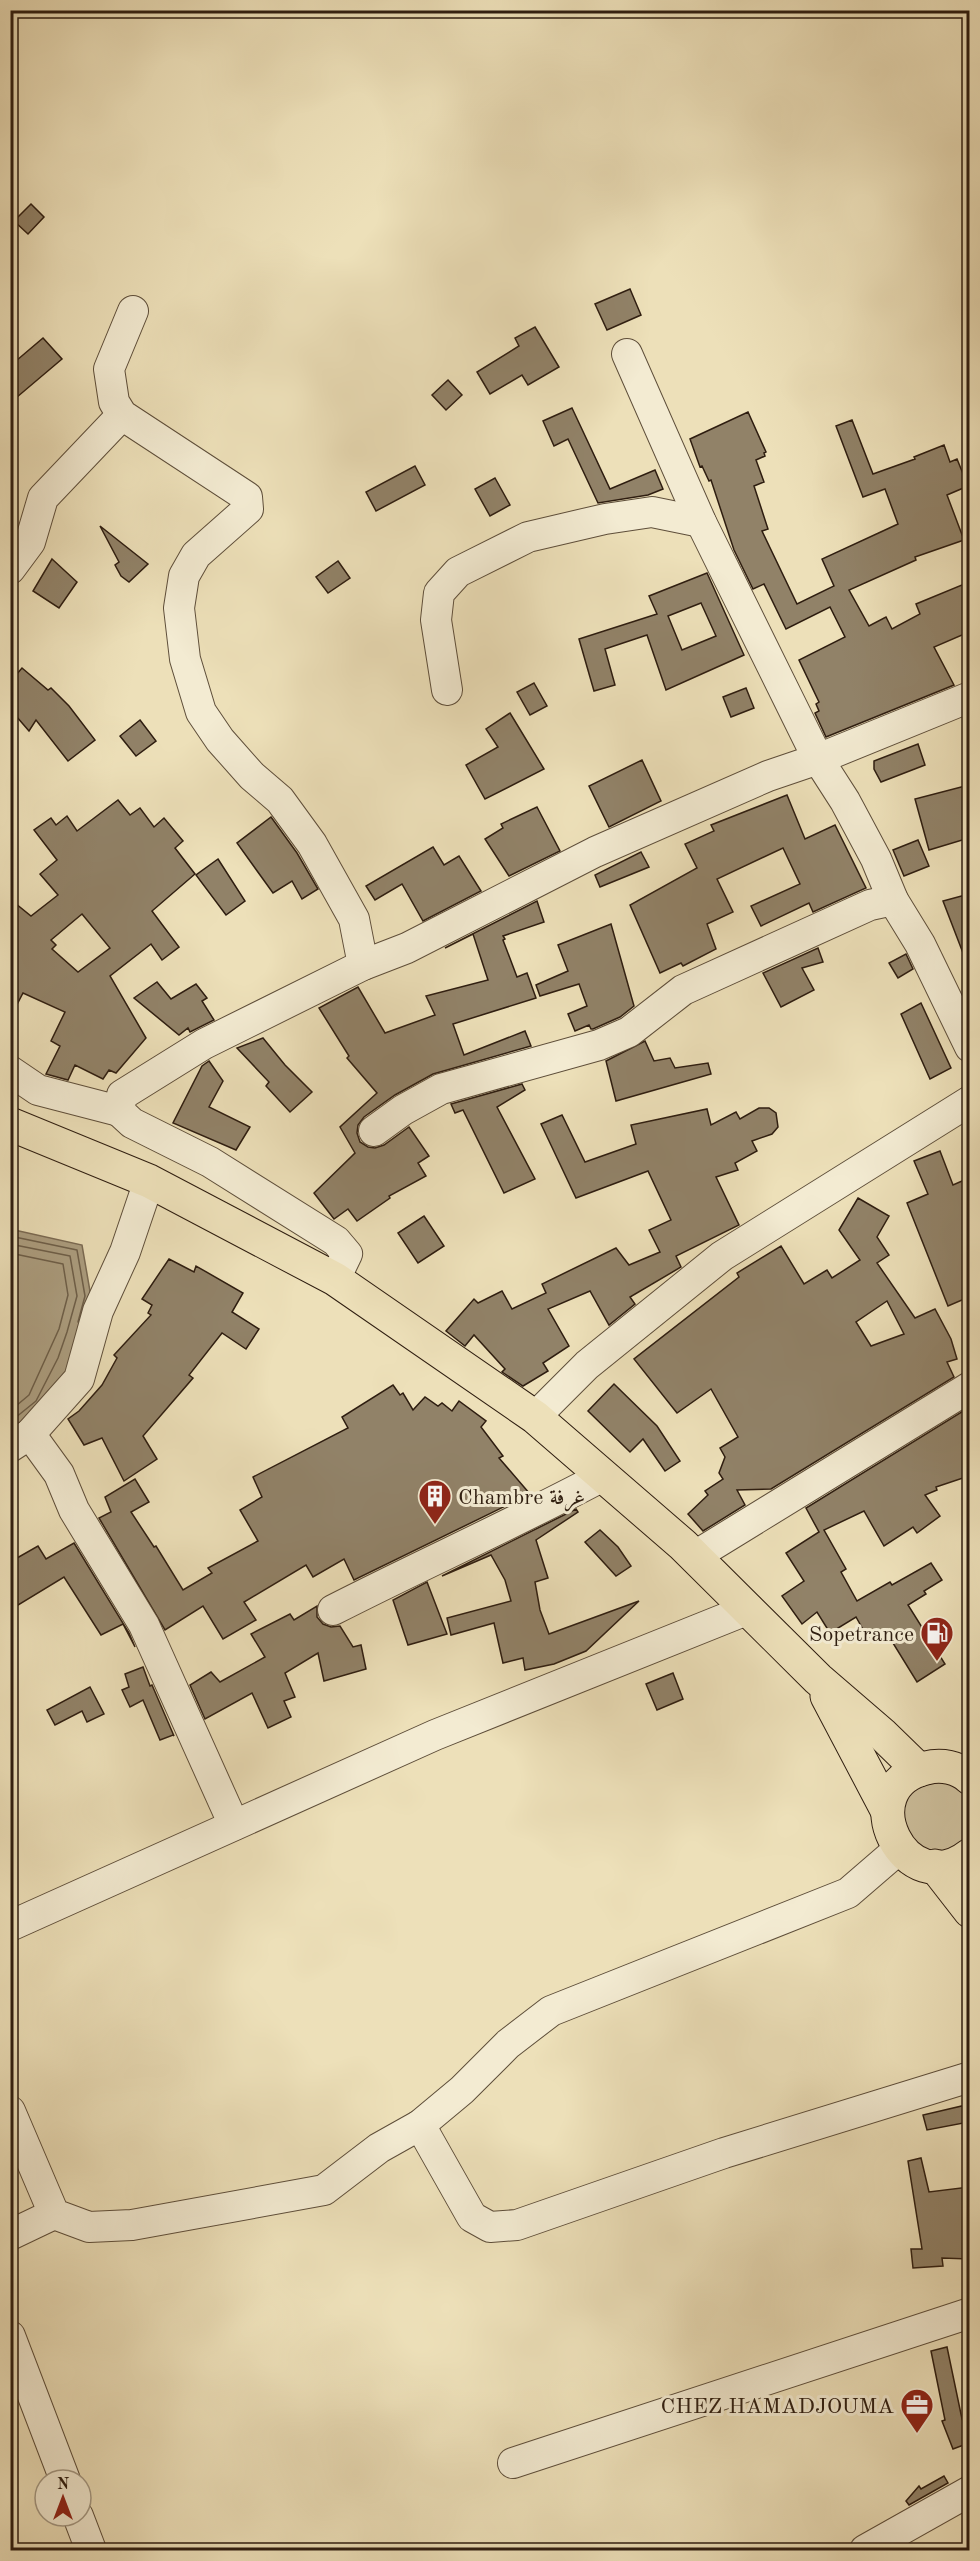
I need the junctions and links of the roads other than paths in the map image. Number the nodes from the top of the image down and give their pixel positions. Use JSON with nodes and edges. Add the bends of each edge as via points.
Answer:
{"nodes":[{"id":1,"x":133,"y":311,"type":"dead end"},
{"id":2,"x":627,"y":354,"type":"dead end"},
{"id":3,"x":122,"y":415,"type":"junction"},
{"id":4,"x":701,"y":522,"type":"junction"},
{"id":5,"x":10,"y":569,"type":"edge"},
{"id":6,"x":447,"y":690,"type":"dead end"},
{"id":7,"x":969,"y":697,"type":"edge"},
{"id":8,"x":818,"y":759,"type":"junction"},
{"id":9,"x":893,"y":900,"type":"junction"},
{"id":10,"x":363,"y":965,"type":"junction"},
{"id":11,"x":969,"y":1047,"type":"edge"},
{"id":12,"x":10,"y":1071,"type":"edge"},
{"id":13,"x":969,"y":1101,"type":"edge"},
{"id":14,"x":119,"y":1111,"type":"junction"},
{"id":15,"x":10,"y":1124,"type":"edge"},
{"id":16,"x":374,"y":1131,"type":"dead end"},
{"id":17,"x":149,"y":1181,"type":"junction"},
{"id":18,"x":335,"y":1279,"type":"junction"},
{"id":19,"x":969,"y":1387,"type":"edge"},
{"id":20,"x":536,"y":1417,"type":"junction"},
{"id":21,"x":20,"y":1441,"type":"edge"},
{"id":22,"x":603,"y":1476,"type":"junction"},
{"id":23,"x":694,"y":1556,"type":"junction"},
{"id":24,"x":749,"y":1609,"type":"junction"},
{"id":25,"x":333,"y":1610,"type":"dead end"},
{"id":26,"x":818,"y":1678,"type":"junction"},
{"id":27,"x":969,"y":1750,"type":"edge"},
{"id":28,"x":926,"y":1768,"type":"junction"},
{"id":29,"x":969,"y":1778,"type":"edge"},
{"id":30,"x":887,"y":1810,"type":"junction"},
{"id":31,"x":234,"y":1825,"type":"junction"},
{"id":32,"x":899,"y":1849,"type":"junction"},
{"id":33,"x":969,"y":1855,"type":"edge"},
{"id":34,"x":935,"y":1866,"type":"junction"},
{"id":35,"x":969,"y":1911,"type":"edge"},
{"id":36,"x":10,"y":1926,"type":"edge"},
{"id":37,"x":969,"y":2078,"type":"edge"},
{"id":38,"x":10,"y":2111,"type":"edge"},
{"id":39,"x":420,"y":2126,"type":"junction"},
{"id":40,"x":54,"y":2214,"type":"junction"},
{"id":41,"x":10,"y":2235,"type":"edge"},
{"id":42,"x":969,"y":2313,"type":"edge"},
{"id":43,"x":10,"y":2336,"type":"edge"},
{"id":44,"x":513,"y":2463,"type":"dead end"},
{"id":45,"x":60,"y":2468,"type":"edge"},
{"id":46,"x":969,"y":2492,"type":"edge"},
{"id":47,"x":83,"y":2528,"type":"edge"},
{"id":48,"x":91,"y":2550,"type":"edge"},
{"id":49,"x":865,"y":2550,"type":"edge"}],
"edges":[{"from":1,"to":3,"type":"street","via":[[109,369],[114,402]]},
{"from":2,"to":4,"type":"street"},
{"from":3,"to":5,"type":"street","via":[[43,498],[30,542]]},
{"from":3,"to":10,"type":"street","via":[[247,497],[248,509],[196,555],[184,576],[179,608],[185,659],[201,712],[220,740],[280,800],[312,844],[354,919]]},
{"from":4,"to":6,"type":"street","via":[[652,512],[605,519],[528,537],[458,572],[439,594],[436,620]]},
{"from":4,"to":8,"type":"street"},
{"from":7,"to":8,"type":"street"},
{"from":8,"to":9,"type":"street","via":[[876,859]]},
{"from":8,"to":10,"type":"street","via":[[768,776],[595,852],[407,948]]},
{"from":9,"to":11,"type":"street","via":[[920,944]]},
{"from":9,"to":16,"type":"street","via":[[870,905],[683,990],[629,1032],[599,1045],[441,1089]]},
{"from":10,"to":14,"type":"street","via":[[204,1044],[122,1095]]},
{"from":12,"to":14,"type":"street","via":[[38,1090]]},
{"from":13,"to":20,"type":"street","via":[[722,1256],[587,1365]]},
{"from":14,"to":18,"type":"street","via":[[132,1123],[210,1162],[336,1241],[347,1254]]},
{"from":15,"to":17,"type":"main road"},
{"from":17,"to":18,"type":"main road"},
{"from":17,"to":21,"type":"street","via":[[125,1252],[98,1311],[79,1379]]},
{"from":18,"to":20,"type":"main road"},
{"from":19,"to":23,"type":"street"},
{"from":20,"to":22,"type":"main road"},
{"from":21,"to":31,"type":"street","via":[[59,1474],[74,1510],[144,1625]]},
{"from":22,"to":23,"type":"main road"},
{"from":22,"to":25,"type":"street"},
{"from":23,"to":24,"type":"main road"},
{"from":24,"to":26,"type":"main road"},
{"from":24,"to":31,"type":"street","via":[[435,1735]]},
{"from":26,"to":28,"type":"main road"},
{"from":26,"to":30,"type":"main road"},
{"from":27,"to":28,"type":"main road"},
{"from":28,"to":29,"type":"main road","via":[[951,1767]]},
{"from":28,"to":30,"type":"main road","via":[[907,1776],[891,1797]]},
{"from":30,"to":32,"type":"main road","via":[[892,1837]]},
{"from":31,"to":36,"type":"street"},
{"from":32,"to":34,"type":"main road","via":[[909,1858]]},
{"from":32,"to":39,"type":"street","via":[[848,1893],[551,2011],[508,2044]]},
{"from":33,"to":34,"type":"main road","via":[[950,1865]]},
{"from":34,"to":35,"type":"main road"},
{"from":37,"to":39,"type":"street","via":[[724,2153],[517,2225],[490,2227],[472,2217]]},
{"from":38,"to":40,"type":"street"},
{"from":39,"to":40,"type":"street","via":[[379,2148],[324,2190],[132,2225],[89,2227]]},
{"from":40,"to":41,"type":"street"},
{"from":42,"to":44,"type":"street"},
{"from":43,"to":45,"type":"street"},
{"from":46,"to":49,"type":"street"},
{"from":47,"to":48,"type":"street"}]}
